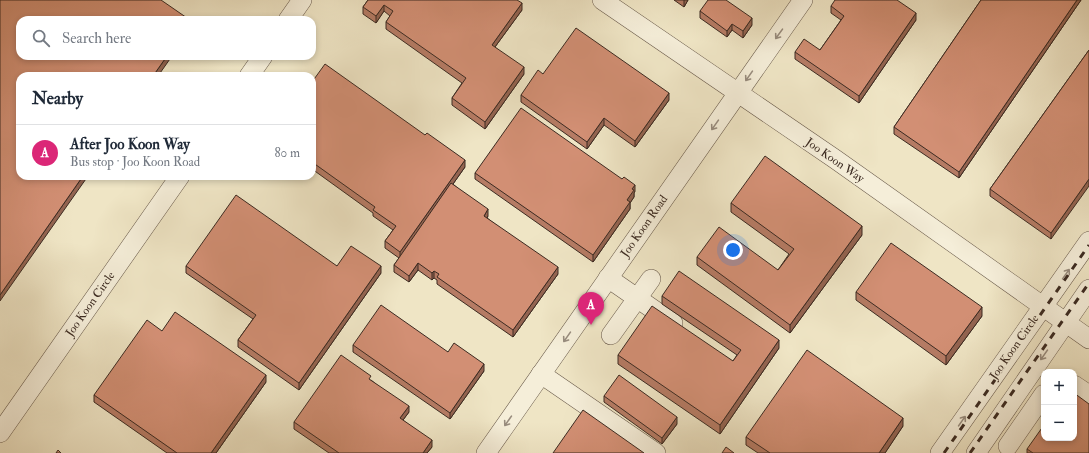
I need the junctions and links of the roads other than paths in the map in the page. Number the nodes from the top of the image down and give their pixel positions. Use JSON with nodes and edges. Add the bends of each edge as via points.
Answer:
{"nodes":[{"id":1,"x":302,"y":0,"type":"edge"},
{"id":2,"x":602,"y":0,"type":"edge"},
{"id":3,"x":804,"y":0,"type":"edge"},
{"id":4,"x":291,"y":16,"type":"edge"},
{"id":5,"x":260,"y":60,"type":"edge"},
{"id":6,"x":252,"y":72,"type":"edge"},
{"id":7,"x":738,"y":92,"type":"junction"},
{"id":8,"x":177,"y":180,"type":"edge"},
{"id":9,"x":1089,"y":241,"type":"edge"},
{"id":10,"x":608,"y":278,"type":"junction"},
{"id":11,"x":651,"y":279,"type":"dead end"},
{"id":12,"x":1089,"y":289,"type":"edge"},
{"id":13,"x":637,"y":298,"type":"junction"},
{"id":14,"x":1043,"y":306,"type":"junction"},
{"id":15,"x":1066,"y":323,"type":"junction"},
{"id":16,"x":686,"y":332,"type":"edge"},
{"id":17,"x":611,"y":335,"type":"dead end"},
{"id":18,"x":1089,"y":339,"type":"edge"},
{"id":19,"x":541,"y":374,"type":"junction"},
{"id":20,"x":1077,"y":386,"type":"edge"},
{"id":21,"x":1089,"y":395,"type":"edge"},
{"id":22,"x":1041,"y":398,"type":"edge"},
{"id":23,"x":994,"y":427,"type":"junction"},
{"id":24,"x":0,"y":433,"type":"edge"},
{"id":25,"x":486,"y":453,"type":"edge"},
{"id":26,"x":656,"y":453,"type":"edge"},
{"id":27,"x":940,"y":453,"type":"edge"},
{"id":28,"x":976,"y":453,"type":"edge"}],
"edges":[{"from":1,"to":4,"type":"street"},
{"from":2,"to":7,"type":"street","name":"Joo Koon Way"},
{"from":3,"to":7,"type":"street","name":"Joo Koon Road","one_way":true},
{"from":5,"to":6,"type":"street"},
{"from":7,"to":10,"type":"street","name":"Joo Koon Road","one_way":true},
{"from":7,"to":14,"type":"street","name":"Joo Koon Way"},
{"from":8,"to":24,"type":"street","name":"Joo Koon Circle"},
{"from":14,"to":9,"type":"street","name":"Joo Koon Circle","one_way":true},
{"from":10,"to":13,"type":"street"},
{"from":10,"to":19,"type":"street","name":"Joo Koon Road","one_way":true},
{"from":11,"to":13,"type":"street"},
{"from":12,"to":15,"type":"street"},
{"from":13,"to":16,"type":"street"},
{"from":13,"to":17,"type":"street"},
{"from":14,"to":15,"type":"street","name":"Joo Koon Way"},
{"from":27,"to":14,"type":"street","name":"Joo Koon Circle","one_way":true},
{"from":15,"to":18,"type":"street","name":"Joo Koon Way"},
{"from":15,"to":23,"type":"street","one_way":true},
{"from":19,"to":25,"type":"street","name":"Joo Koon Road","one_way":true},
{"from":19,"to":26,"type":"street"},
{"from":20,"to":21,"type":"street"},
{"from":22,"to":23,"type":"street","via":[[1010,443]]},
{"from":23,"to":28,"type":"street"}]}
